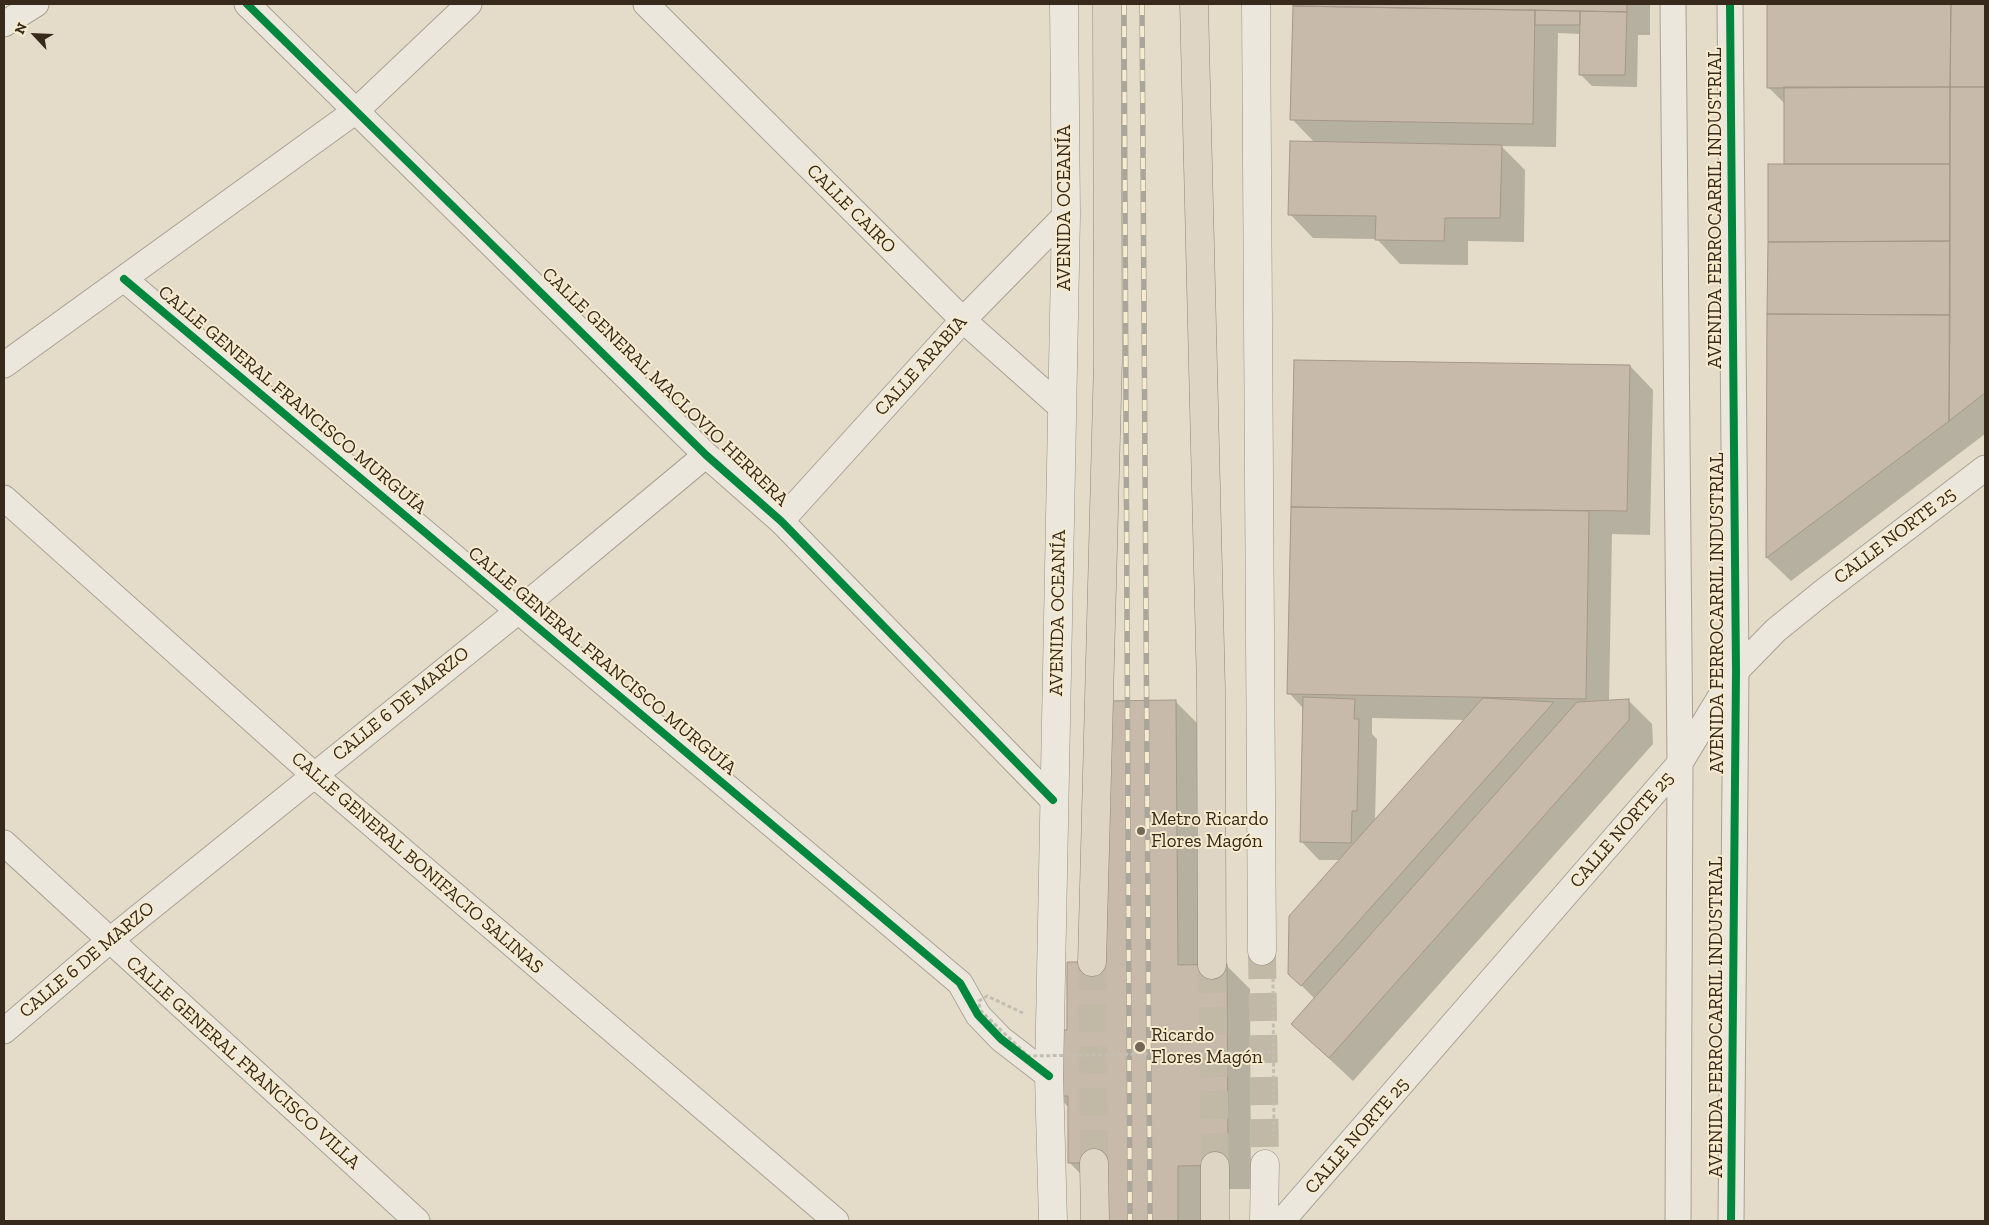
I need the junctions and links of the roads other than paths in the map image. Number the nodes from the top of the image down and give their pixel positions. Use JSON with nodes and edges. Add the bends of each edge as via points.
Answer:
{"nodes":[{"id":1,"x":36,"y":4,"type":"edge"},
{"id":2,"x":247,"y":4,"type":"edge"},
{"id":3,"x":469,"y":4,"type":"edge"},
{"id":4,"x":646,"y":4,"type":"edge"},
{"id":5,"x":1064,"y":4,"type":"edge"},
{"id":6,"x":1107,"y":4,"type":"edge"},
{"id":7,"x":1194,"y":4,"type":"edge"},
{"id":8,"x":1256,"y":4,"type":"edge"},
{"id":9,"x":1673,"y":4,"type":"edge"},
{"id":10,"x":1730,"y":4,"type":"edge"},
{"id":11,"x":4,"y":24,"type":"edge"},
{"id":12,"x":357,"y":110,"type":"junction"},
{"id":13,"x":1066,"y":215,"type":"junction"},
{"id":14,"x":124,"y":279,"type":"junction"},
{"id":15,"x":963,"y":320,"type":"junction"},
{"id":16,"x":4,"y":364,"type":"edge"},
{"id":17,"x":1062,"y":408,"type":"junction"},
{"id":18,"x":706,"y":455,"type":"junction"},
{"id":19,"x":1985,"y":468,"type":"edge"},
{"id":20,"x":4,"y":498,"type":"edge"},
{"id":21,"x":781,"y":521,"type":"junction"},
{"id":22,"x":517,"y":612,"type":"junction"},
{"id":23,"x":1736,"y":671,"type":"junction"},
{"id":24,"x":1680,"y":763,"type":"junction"},
{"id":25,"x":313,"y":774,"type":"junction"},
{"id":26,"x":1053,"y":800,"type":"junction"},
{"id":27,"x":4,"y":843,"type":"edge"},
{"id":28,"x":109,"y":940,"type":"junction"},
{"id":29,"x":1267,"y":960,"type":"tunnel mouth"},
{"id":30,"x":1092,"y":962,"type":"tunnel mouth"},
{"id":31,"x":1212,"y":965,"type":"tunnel mouth"},
{"id":32,"x":4,"y":1031,"type":"edge"},
{"id":33,"x":1049,"y":1076,"type":"junction"},
{"id":34,"x":1270,"y":1154,"type":"tunnel mouth"},
{"id":35,"x":1094,"y":1164,"type":"tunnel mouth"},
{"id":36,"x":1214,"y":1166,"type":"tunnel mouth"},
{"id":37,"x":417,"y":1221,"type":"edge"},
{"id":38,"x":836,"y":1221,"type":"edge"},
{"id":39,"x":1053,"y":1221,"type":"edge"},
{"id":40,"x":1095,"y":1221,"type":"edge"},
{"id":41,"x":1215,"y":1221,"type":"edge"},
{"id":42,"x":1264,"y":1221,"type":"edge"},
{"id":43,"x":1282,"y":1221,"type":"edge"},
{"id":44,"x":1678,"y":1221,"type":"edge"},
{"id":45,"x":1731,"y":1221,"type":"edge"}],
"edges":[{"from":1,"to":11,"type":"street"},
{"from":2,"to":12,"type":"street","name":"CALLE GENERAL MACLOVIO HERRERA"},
{"from":3,"to":12,"type":"street"},
{"from":4,"to":15,"type":"street","name":"CALLE CAIRO"},
{"from":5,"to":13,"type":"main road","name":"AVENIDA OCEANÍA"},
{"from":6,"to":30,"type":"highway","via":[[1108,360]]},
{"from":7,"to":31,"type":"highway","via":[[1211,690]]},
{"from":8,"to":29,"type":"main road"},
{"from":9,"to":24,"type":"street","name":"AVENIDA FERROCARRIL INDUSTRIAL"},
{"from":10,"to":23,"type":"street","name":"AVENIDA FERROCARRIL INDUSTRIAL"},
{"from":12,"to":14,"type":"street"},
{"from":12,"to":18,"type":"street","name":"CALLE GENERAL MACLOVIO HERRERA"},
{"from":13,"to":15,"type":"street","name":"CALLE ARABIA"},
{"from":13,"to":17,"type":"main road","name":"AVENIDA OCEANÍA"},
{"from":14,"to":16,"type":"street"},
{"from":14,"to":22,"type":"street","name":"CALLE GENERAL FRANCISCO MURGUÍA"},
{"from":15,"to":17,"type":"street","name":"CALLE CAIRO"},
{"from":15,"to":21,"type":"street","name":"CALLE ARABIA"},
{"from":17,"to":26,"type":"main road","name":"AVENIDA OCEANÍA"},
{"from":18,"to":21,"type":"street","name":"CALLE GENERAL MACLOVIO HERRERA"},
{"from":18,"to":22,"type":"street","name":"CALLE 6 DE MARZO"},
{"from":19,"to":23,"type":"street","name":"CALLE NORTE 25","via":[[1816,597],[1776,630]]},
{"from":20,"to":25,"type":"street","name":"CALLE GENERAL BONIFACIO SALINAS"},
{"from":21,"to":26,"type":"street","name":"CALLE GENERAL MACLOVIO HERRERA"},
{"from":22,"to":25,"type":"street","name":"CALLE 6 DE MARZO"},
{"from":22,"to":33,"type":"street","name":"CALLE GENERAL FRANCISCO MURGUÍA","via":[[960,983],[978,1015],[1001,1039]]},
{"from":23,"to":24,"type":"street","name":"CALLE NORTE 25"},
{"from":23,"to":45,"type":"street","name":"AVENIDA FERROCARRIL INDUSTRIAL"},
{"from":24,"to":43,"type":"street","name":"CALLE NORTE 25"},
{"from":24,"to":44,"type":"street","name":"AVENIDA FERROCARRIL INDUSTRIAL"},
{"from":25,"to":28,"type":"street","name":"CALLE 6 DE MARZO"},
{"from":25,"to":38,"type":"street","name":"CALLE GENERAL BONIFACIO SALINAS"},
{"from":26,"to":33,"type":"main road","name":"AVENIDA OCEANÍA"},
{"from":27,"to":28,"type":"street","name":"CALLE GENERAL FRANCISCO VILLA"},
{"from":28,"to":32,"type":"street","name":"CALLE 6 DE MARZO"},
{"from":28,"to":37,"type":"street","name":"CALLE GENERAL FRANCISCO VILLA"},
{"from":33,"to":39,"type":"main road","name":"AVENIDA OCEANÍA"},
{"from":34,"to":42,"type":"main road"},
{"from":35,"to":40,"type":"highway"},
{"from":36,"to":41,"type":"highway"}]}
